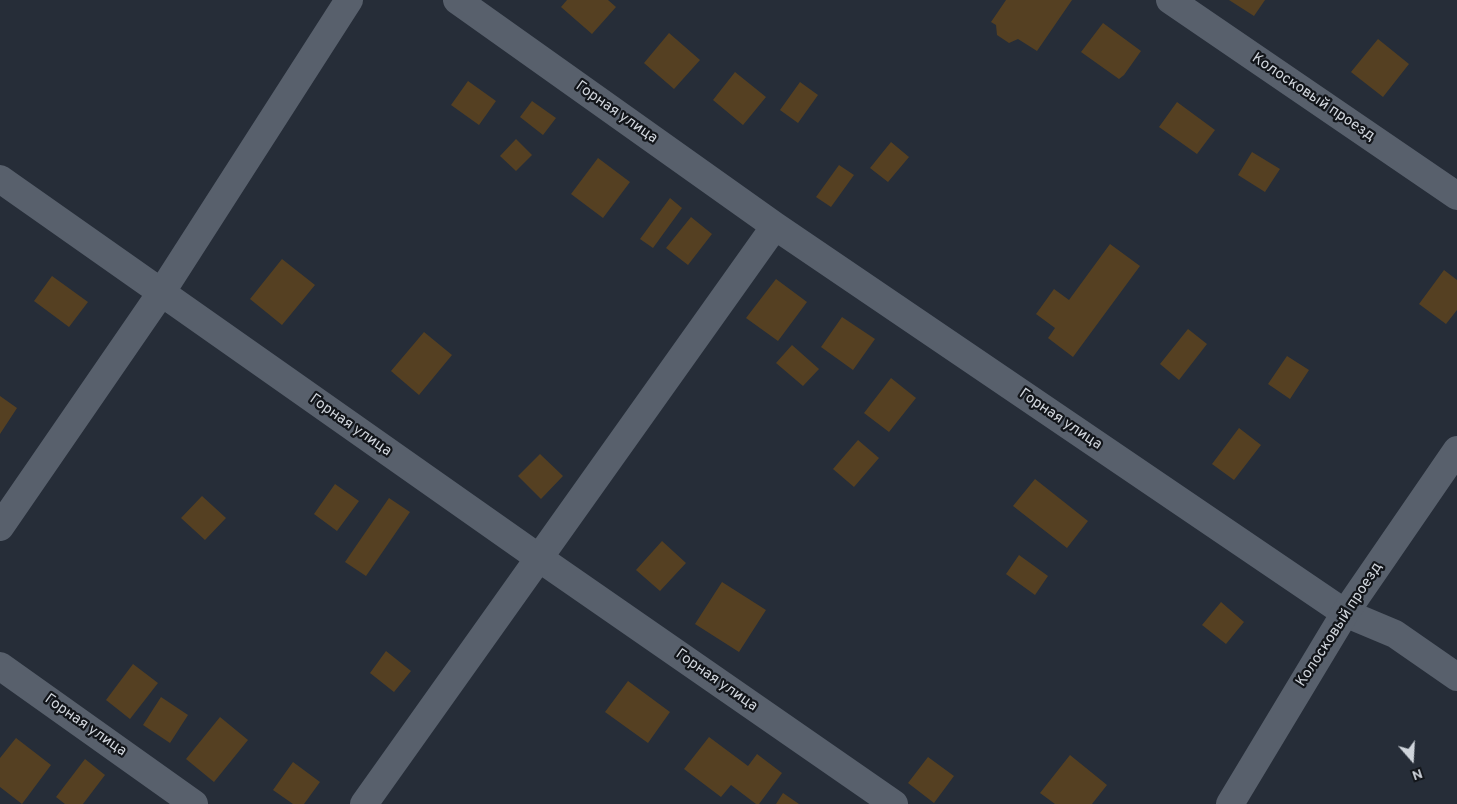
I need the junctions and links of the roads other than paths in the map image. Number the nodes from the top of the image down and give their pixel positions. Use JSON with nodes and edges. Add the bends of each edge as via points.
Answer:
{"nodes":[{"id":1,"x":349,"y":0,"type":"edge"},
{"id":2,"x":457,"y":0,"type":"edge"},
{"id":3,"x":1170,"y":0,"type":"edge"},
{"id":4,"x":0,"y":179,"type":"edge"},
{"id":5,"x":1457,"y":196,"type":"edge"},
{"id":6,"x":775,"y":226,"type":"junction"},
{"id":7,"x":161,"y":293,"type":"junction"},
{"id":8,"x":1457,"y":450,"type":"edge"},
{"id":9,"x":0,"y":527,"type":"edge"},
{"id":10,"x":539,"y":558,"type":"junction"},
{"id":11,"x":1345,"y":613,"type":"junction"},
{"id":12,"x":0,"y":666,"type":"edge"},
{"id":13,"x":1457,"y":677,"type":"edge"},
{"id":14,"x":194,"y":804,"type":"edge"},
{"id":15,"x":364,"y":804,"type":"edge"},
{"id":16,"x":894,"y":804,"type":"edge"},
{"id":17,"x":1230,"y":804,"type":"edge"}],
"edges":[{"from":1,"to":7,"type":"street"},
{"from":2,"to":6,"type":"street","name":"Горная улица"},
{"from":3,"to":5,"type":"street","name":"Колосковый проезд"},
{"from":4,"to":7,"type":"street","name":"Горная улица"},
{"from":6,"to":10,"type":"street"},
{"from":6,"to":11,"type":"street","name":"Горная улица"},
{"from":7,"to":9,"type":"street"},
{"from":7,"to":10,"type":"street","name":"Горная улица"},
{"from":8,"to":11,"type":"street","name":"Колосковый проезд"},
{"from":10,"to":15,"type":"street"},
{"from":10,"to":16,"type":"street","name":"Горная улица"},
{"from":11,"to":13,"type":"street","name":"Горная улица","via":[[1395,634]]},
{"from":11,"to":17,"type":"street","name":"Колосковый проезд"},
{"from":12,"to":14,"type":"street","name":"Горная улица"}]}
